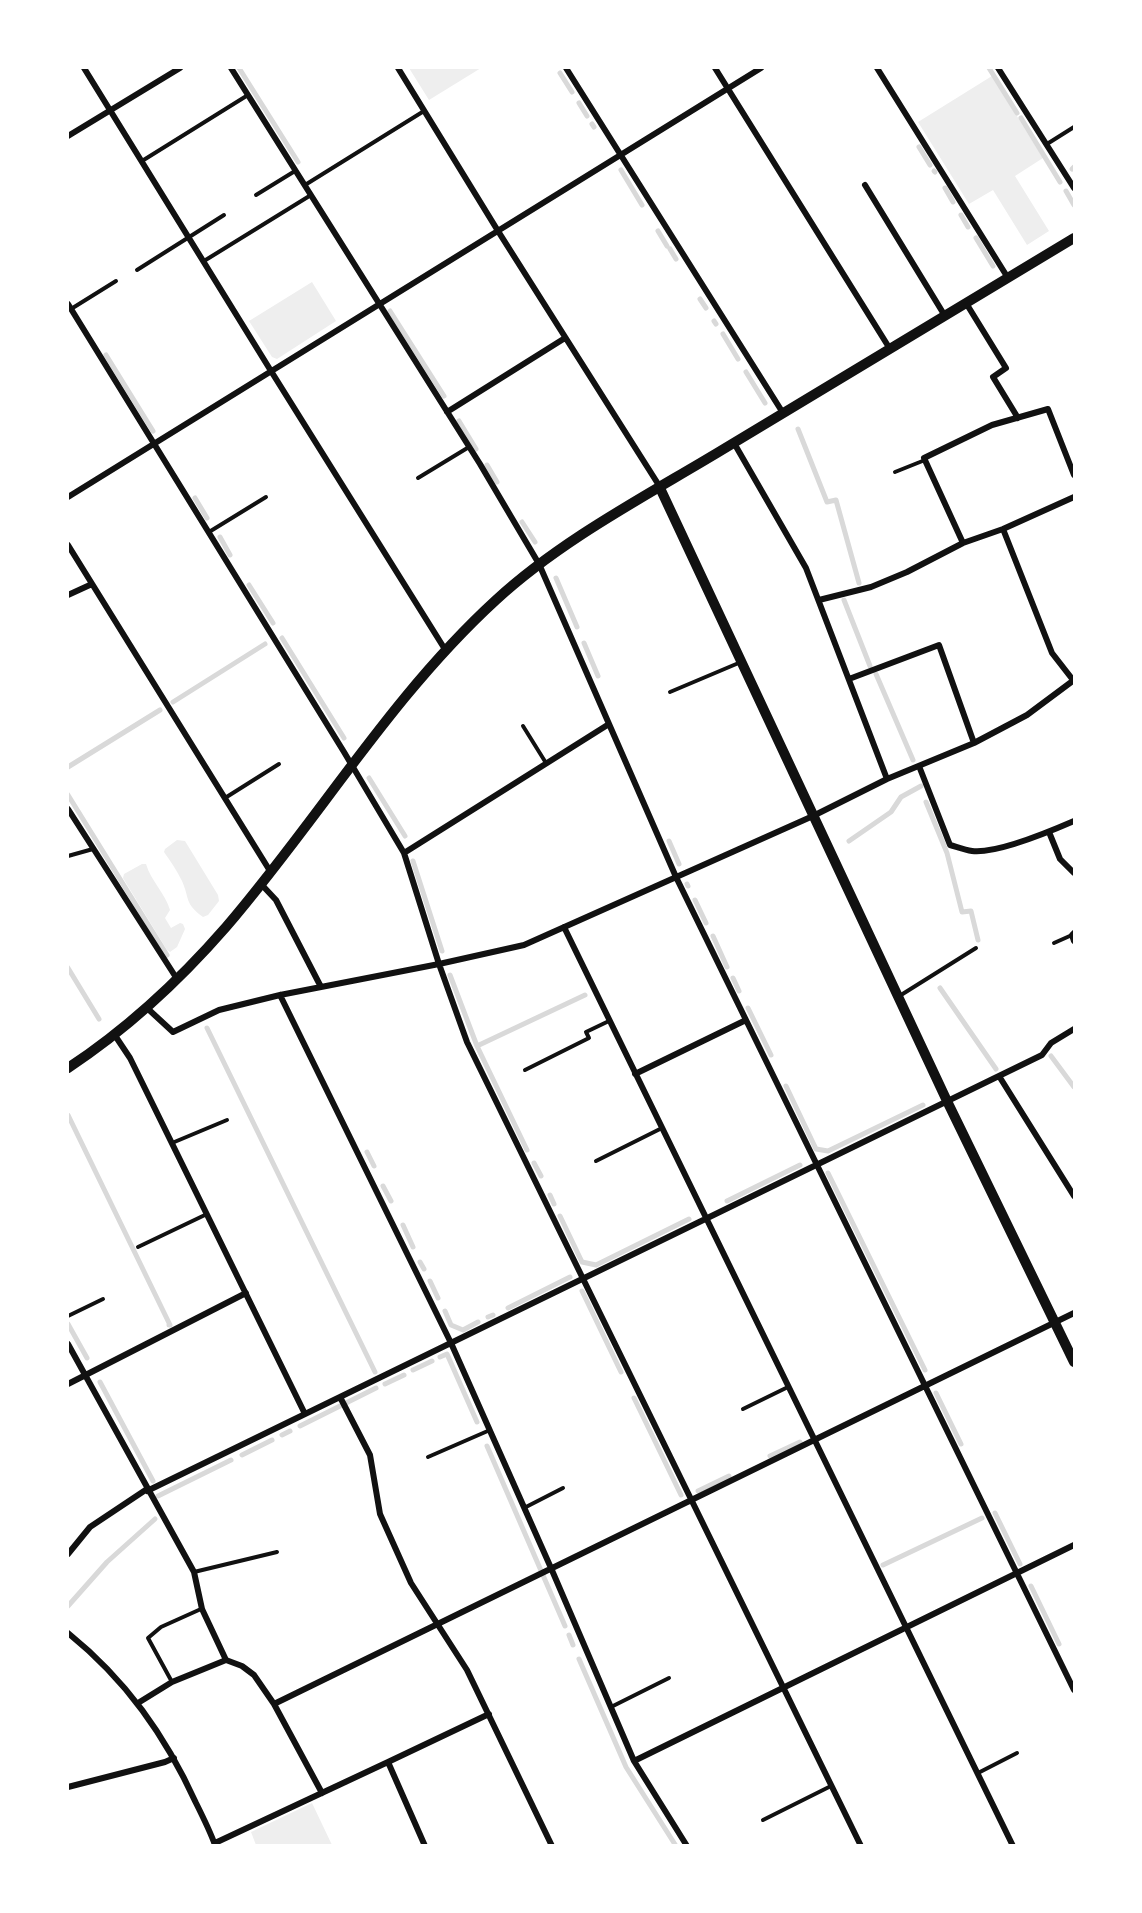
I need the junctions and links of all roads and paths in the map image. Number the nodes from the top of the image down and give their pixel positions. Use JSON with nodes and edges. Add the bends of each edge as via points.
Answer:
{"nodes":[{"id":1,"x":84,"y":68,"type":"edge"},
{"id":2,"x":180,"y":68,"type":"edge"},
{"id":3,"x":231,"y":68,"type":"edge"},
{"id":4,"x":398,"y":68,"type":"edge"},
{"id":5,"x":566,"y":68,"type":"edge"},
{"id":6,"x":715,"y":68,"type":"edge"},
{"id":7,"x":761,"y":68,"type":"edge"},
{"id":8,"x":878,"y":68,"type":"edge"},
{"id":9,"x":998,"y":68,"type":"edge"},
{"id":10,"x":728,"y":88,"type":"junction"},
{"id":11,"x":248,"y":95,"type":"junction"},
{"id":12,"x":111,"y":110,"type":"junction"},
{"id":13,"x":425,"y":110,"type":"junction"},
{"id":14,"x":1074,"y":127,"type":"edge"},
{"id":15,"x":68,"y":136,"type":"edge"},
{"id":16,"x":1047,"y":144,"type":"junction"},
{"id":17,"x":620,"y":155,"type":"junction"},
{"id":18,"x":142,"y":161,"type":"junction"},
{"id":19,"x":295,"y":171,"type":"junction"},
{"id":20,"x":305,"y":185,"type":"junction"},
{"id":21,"x":865,"y":185,"type":"dead end"},
{"id":22,"x":1074,"y":188,"type":"edge"},
{"id":23,"x":256,"y":195,"type":"dead end"},
{"id":24,"x":310,"y":195,"type":"junction"},
{"id":25,"x":224,"y":215,"type":"dead end"},
{"id":26,"x":498,"y":231,"type":"junction"},
{"id":27,"x":189,"y":237,"type":"junction"},
{"id":28,"x":1074,"y":237,"type":"edge"},
{"id":29,"x":204,"y":261,"type":"junction"},
{"id":30,"x":137,"y":270,"type":"dead end"},
{"id":31,"x":1008,"y":278,"type":"junction"},
{"id":32,"x":116,"y":281,"type":"dead end"},
{"id":33,"x":966,"y":303,"type":"junction"},
{"id":34,"x":379,"y":304,"type":"junction"},
{"id":35,"x":69,"y":306,"type":"edge"},
{"id":36,"x":945,"y":316,"type":"junction"},
{"id":37,"x":566,"y":338,"type":"junction"},
{"id":38,"x":890,"y":349,"type":"junction"},
{"id":39,"x":271,"y":371,"type":"junction"},
{"id":40,"x":447,"y":412,"type":"junction"},
{"id":41,"x":783,"y":413,"type":"junction"},
{"id":42,"x":1018,"y":418,"type":"junction"},
{"id":43,"x":154,"y":443,"type":"junction"},
{"id":44,"x":734,"y":443,"type":"junction"},
{"id":45,"x":469,"y":447,"type":"junction"},
{"id":46,"x":925,"y":460,"type":"junction"},
{"id":47,"x":894,"y":472,"type":"dead end"},
{"id":48,"x":1074,"y":476,"type":"edge"},
{"id":49,"x":418,"y":478,"type":"dead end"},
{"id":50,"x":660,"y":488,"type":"junction"},
{"id":51,"x":266,"y":496,"type":"dead end"},
{"id":52,"x":68,"y":497,"type":"edge"},
{"id":53,"x":1074,"y":497,"type":"edge"},
{"id":54,"x":1003,"y":529,"type":"junction"},
{"id":55,"x":208,"y":532,"type":"junction"},
{"id":56,"x":963,"y":543,"type":"junction"},
{"id":57,"x":68,"y":545,"type":"edge"},
{"id":58,"x":539,"y":564,"type":"junction"},
{"id":59,"x":92,"y":584,"type":"junction"},
{"id":60,"x":68,"y":595,"type":"edge"},
{"id":61,"x":819,"y":600,"type":"junction"},
{"id":62,"x":446,"y":651,"type":"junction"},
{"id":63,"x":742,"y":661,"type":"junction"},
{"id":64,"x":849,"y":679,"type":"junction"},
{"id":65,"x":1074,"y":680,"type":"edge"},
{"id":66,"x":670,"y":692,"type":"dead end"},
{"id":67,"x":609,"y":724,"type":"junction"},
{"id":68,"x":523,"y":726,"type":"dead end"},
{"id":69,"x":974,"y":743,"type":"junction"},
{"id":70,"x":546,"y":763,"type":"junction"},
{"id":71,"x":279,"y":764,"type":"dead end"},
{"id":72,"x":352,"y":765,"type":"junction"},
{"id":73,"x":919,"y":766,"type":"junction"},
{"id":74,"x":887,"y":779,"type":"junction"},
{"id":75,"x":225,"y":798,"type":"junction"},
{"id":76,"x":68,"y":809,"type":"edge"},
{"id":77,"x":813,"y":816,"type":"junction"},
{"id":78,"x":1074,"y":822,"type":"edge"},
{"id":79,"x":1049,"y":832,"type":"junction"},
{"id":80,"x":93,"y":849,"type":"junction"},
{"id":81,"x":404,"y":853,"type":"junction"},
{"id":82,"x":68,"y":856,"type":"edge"},
{"id":83,"x":270,"y":871,"type":"junction"},
{"id":84,"x":1074,"y":873,"type":"edge"},
{"id":85,"x":676,"y":877,"type":"junction"},
{"id":86,"x":260,"y":883,"type":"junction"},
{"id":87,"x":564,"y":927,"type":"junction"},
{"id":88,"x":1074,"y":936,"type":"edge"},
{"id":89,"x":1054,"y":943,"type":"dead end"},
{"id":90,"x":976,"y":948,"type":"dead end"},
{"id":91,"x":439,"y":964,"type":"junction"},
{"id":92,"x":177,"y":979,"type":"junction"},
{"id":93,"x":321,"y":987,"type":"junction"},
{"id":94,"x":280,"y":995,"type":"junction"},
{"id":95,"x":898,"y":997,"type":"junction"},
{"id":96,"x":147,"y":1008,"type":"junction"},
{"id":97,"x":746,"y":1020,"type":"junction"},
{"id":98,"x":609,"y":1021,"type":"junction"},
{"id":99,"x":1074,"y":1029,"type":"edge"},
{"id":100,"x":114,"y":1034,"type":"junction"},
{"id":101,"x":68,"y":1068,"type":"edge"},
{"id":102,"x":525,"y":1070,"type":"dead end"},
{"id":103,"x":635,"y":1074,"type":"junction"},
{"id":104,"x":999,"y":1076,"type":"junction"},
{"id":105,"x":947,"y":1101,"type":"junction"},
{"id":106,"x":227,"y":1120,"type":"dead end"},
{"id":107,"x":662,"y":1128,"type":"junction"},
{"id":108,"x":172,"y":1143,"type":"junction"},
{"id":109,"x":596,"y":1161,"type":"dead end"},
{"id":110,"x":816,"y":1164,"type":"junction"},
{"id":111,"x":1074,"y":1196,"type":"edge"},
{"id":112,"x":207,"y":1214,"type":"junction"},
{"id":113,"x":706,"y":1218,"type":"junction"},
{"id":114,"x":138,"y":1247,"type":"dead end"},
{"id":115,"x":582,"y":1279,"type":"junction"},
{"id":116,"x":246,"y":1293,"type":"junction"},
{"id":117,"x":103,"y":1299,"type":"dead end"},
{"id":118,"x":1074,"y":1313,"type":"edge"},
{"id":119,"x":68,"y":1316,"type":"edge"},
{"id":120,"x":1055,"y":1322,"type":"junction"},
{"id":121,"x":451,"y":1343,"type":"junction"},
{"id":122,"x":68,"y":1344,"type":"edge"},
{"id":123,"x":1074,"y":1362,"type":"edge"},
{"id":124,"x":85,"y":1374,"type":"junction"},
{"id":125,"x":68,"y":1384,"type":"edge"},
{"id":126,"x":788,"y":1386,"type":"junction"},
{"id":127,"x":924,"y":1386,"type":"junction"},
{"id":128,"x":341,"y":1398,"type":"junction"},
{"id":129,"x":743,"y":1409,"type":"dead end"},
{"id":130,"x":305,"y":1414,"type":"junction"},
{"id":131,"x":490,"y":1430,"type":"junction"},
{"id":132,"x":814,"y":1440,"type":"junction"},
{"id":133,"x":428,"y":1457,"type":"dead end"},
{"id":134,"x":563,"y":1488,"type":"dead end"},
{"id":135,"x":147,"y":1490,"type":"junction"},
{"id":136,"x":691,"y":1499,"type":"junction"},
{"id":137,"x":524,"y":1508,"type":"junction"},
{"id":138,"x":1074,"y":1545,"type":"edge"},
{"id":139,"x":277,"y":1552,"type":"dead end"},
{"id":140,"x":68,"y":1554,"type":"edge"},
{"id":141,"x":549,"y":1569,"type":"junction"},
{"id":142,"x":194,"y":1572,"type":"junction"},
{"id":143,"x":1017,"y":1573,"type":"junction"},
{"id":144,"x":202,"y":1609,"type":"junction"},
{"id":145,"x":436,"y":1624,"type":"junction"},
{"id":146,"x":906,"y":1627,"type":"junction"},
{"id":147,"x":68,"y":1633,"type":"edge"},
{"id":148,"x":226,"y":1660,"type":"junction"},
{"id":149,"x":669,"y":1678,"type":"dead end"},
{"id":150,"x":172,"y":1682,"type":"junction"},
{"id":151,"x":783,"y":1688,"type":"junction"},
{"id":152,"x":1074,"y":1690,"type":"edge"},
{"id":153,"x":138,"y":1703,"type":"junction"},
{"id":154,"x":274,"y":1704,"type":"junction"},
{"id":155,"x":611,"y":1707,"type":"junction"},
{"id":156,"x":489,"y":1714,"type":"junction"},
{"id":157,"x":1017,"y":1753,"type":"dead end"},
{"id":158,"x":174,"y":1758,"type":"junction"},
{"id":159,"x":634,"y":1761,"type":"junction"},
{"id":160,"x":388,"y":1762,"type":"junction"},
{"id":161,"x":977,"y":1773,"type":"junction"},
{"id":162,"x":831,"y":1786,"type":"junction"},
{"id":163,"x":68,"y":1787,"type":"edge"},
{"id":164,"x":322,"y":1793,"type":"junction"},
{"id":165,"x":763,"y":1820,"type":"dead end"},
{"id":166,"x":215,"y":1844,"type":"edge"},
{"id":167,"x":425,"y":1845,"type":"edge"},
{"id":168,"x":552,"y":1845,"type":"edge"},
{"id":169,"x":687,"y":1845,"type":"edge"},
{"id":170,"x":861,"y":1845,"type":"edge"},
{"id":171,"x":1013,"y":1845,"type":"edge"}],
"edges":[{"from":1,"to":12,"type":"street"},
{"from":2,"to":12,"type":"street"},
{"from":3,"to":11,"type":"street"},
{"from":4,"to":13,"type":"street"},
{"from":5,"to":17,"type":"street"},
{"from":6,"to":10,"type":"street"},
{"from":7,"to":10,"type":"street"},
{"from":8,"to":31,"type":"street"},
{"from":9,"to":16,"type":"street"},
{"from":10,"to":17,"type":"street"},
{"from":10,"to":38,"type":"street"},
{"from":11,"to":18,"type":"lane"},
{"from":11,"to":19,"type":"street"},
{"from":12,"to":15,"type":"street"},
{"from":12,"to":18,"type":"street"},
{"from":13,"to":20,"type":"lane"},
{"from":13,"to":26,"type":"street"},
{"from":14,"to":16,"type":"lane"},
{"from":16,"to":22,"type":"street"},
{"from":17,"to":26,"type":"street"},
{"from":17,"to":41,"type":"street"},
{"from":18,"to":27,"type":"street"},
{"from":19,"to":20,"type":"street"},
{"from":19,"to":23,"type":"lane"},
{"from":20,"to":24,"type":"street"},
{"from":21,"to":36,"type":"street"},
{"from":24,"to":29,"type":"lane"},
{"from":24,"to":34,"type":"street"},
{"from":25,"to":27,"type":"lane"},
{"from":26,"to":34,"type":"street"},
{"from":26,"to":37,"type":"street"},
{"from":27,"to":29,"type":"street"},
{"from":27,"to":30,"type":"lane"},
{"from":28,"to":31,"type":"main road"},
{"from":29,"to":39,"type":"street"},
{"from":31,"to":33,"type":"main road"},
{"from":32,"to":35,"type":"lane"},
{"from":33,"to":36,"type":"main road"},
{"from":33,"to":42,"type":"street","via":[[1006,368],[993,377]]},
{"from":34,"to":39,"type":"street"},
{"from":34,"to":40,"type":"street"},
{"from":35,"to":43,"type":"street"},
{"from":36,"to":38,"type":"main road"},
{"from":37,"to":40,"type":"street"},
{"from":37,"to":50,"type":"street"},
{"from":38,"to":41,"type":"main road"},
{"from":39,"to":43,"type":"street"},
{"from":39,"to":62,"type":"street"},
{"from":40,"to":45,"type":"street"},
{"from":41,"to":44,"type":"main road"},
{"from":42,"to":46,"type":"street","via":[[992,425]]},
{"from":42,"to":48,"type":"street","via":[[1048,409]]},
{"from":43,"to":52,"type":"street"},
{"from":43,"to":55,"type":"street"},
{"from":44,"to":50,"type":"main road"},
{"from":44,"to":61,"type":"street","via":[[806,568]]},
{"from":45,"to":49,"type":"lane"},
{"from":45,"to":58,"type":"street"},
{"from":46,"to":47,"type":"lane"},
{"from":46,"to":56,"type":"street"},
{"from":50,"to":58,"type":"main road"},
{"from":50,"to":63,"type":"main road"},
{"from":51,"to":55,"type":"lane"},
{"from":53,"to":54,"type":"street"},
{"from":54,"to":56,"type":"street"},
{"from":54,"to":65,"type":"street","via":[[1052,653]]},
{"from":55,"to":72,"type":"street"},
{"from":56,"to":61,"type":"street","via":[[871,587]]},
{"from":57,"to":59,"type":"street"},
{"from":58,"to":62,"type":"main road","via":[[497,599]]},
{"from":58,"to":67,"type":"street"},
{"from":59,"to":60,"type":"street"},
{"from":59,"to":75,"type":"street"},
{"from":61,"to":64,"type":"street"},
{"from":62,"to":72,"type":"main road"},
{"from":63,"to":66,"type":"lane"},
{"from":63,"to":77,"type":"main road"},
{"from":64,"to":69,"type":"street","via":[[939,645]]},
{"from":64,"to":74,"type":"street"},
{"from":65,"to":69,"type":"street","via":[[1027,715]]},
{"from":67,"to":70,"type":"street"},
{"from":67,"to":85,"type":"street"},
{"from":68,"to":70,"type":"lane"},
{"from":69,"to":73,"type":"street"},
{"from":70,"to":81,"type":"street"},
{"from":71,"to":75,"type":"lane"},
{"from":72,"to":81,"type":"street"},
{"from":72,"to":83,"type":"main road"},
{"from":73,"to":74,"type":"street"},
{"from":73,"to":79,"type":"street","via":[[950,845],[974,851]]},
{"from":74,"to":77,"type":"street"},
{"from":75,"to":83,"type":"street"},
{"from":76,"to":80,"type":"street"},
{"from":77,"to":85,"type":"street"},
{"from":77,"to":95,"type":"main road"},
{"from":78,"to":79,"type":"street"},
{"from":79,"to":84,"type":"street","via":[[1060,859]]},
{"from":80,"to":82,"type":"lane"},
{"from":80,"to":92,"type":"street"},
{"from":81,"to":91,"type":"street"},
{"from":83,"to":86,"type":"main road"},
{"from":85,"to":87,"type":"street"},
{"from":85,"to":97,"type":"street"},
{"from":86,"to":92,"type":"main road","via":[[226,927]]},
{"from":86,"to":93,"type":"street","via":[[276,900]]},
{"from":87,"to":91,"type":"street","via":[[524,945]]},
{"from":87,"to":98,"type":"street"},
{"from":88,"to":89,"type":"lane"},
{"from":90,"to":95,"type":"lane"},
{"from":91,"to":93,"type":"street"},
{"from":91,"to":115,"type":"street","via":[[467,1042]]},
{"from":92,"to":96,"type":"main road"},
{"from":93,"to":94,"type":"street"},
{"from":94,"to":96,"type":"street","via":[[219,1010],[173,1032]]},
{"from":94,"to":121,"type":"street"},
{"from":95,"to":105,"type":"main road"},
{"from":96,"to":100,"type":"main road"},
{"from":97,"to":103,"type":"street"},
{"from":97,"to":110,"type":"street"},
{"from":98,"to":102,"type":"lane","via":[[586,1032],[589,1038]]},
{"from":98,"to":103,"type":"street"},
{"from":99,"to":104,"type":"street","via":[[1051,1043],[1042,1056]]},
{"from":100,"to":101,"type":"main road"},
{"from":100,"to":108,"type":"street"},
{"from":103,"to":107,"type":"street"},
{"from":104,"to":105,"type":"street"},
{"from":104,"to":111,"type":"street"},
{"from":105,"to":110,"type":"street"},
{"from":105,"to":120,"type":"main road"},
{"from":106,"to":108,"type":"lane"},
{"from":107,"to":109,"type":"lane"},
{"from":107,"to":113,"type":"street"},
{"from":108,"to":112,"type":"street"},
{"from":110,"to":113,"type":"street"},
{"from":110,"to":127,"type":"street"},
{"from":112,"to":114,"type":"lane"},
{"from":112,"to":116,"type":"street"},
{"from":113,"to":115,"type":"street"},
{"from":113,"to":126,"type":"street"},
{"from":115,"to":121,"type":"street"},
{"from":115,"to":136,"type":"street"},
{"from":116,"to":124,"type":"street"},
{"from":116,"to":130,"type":"street"},
{"from":117,"to":119,"type":"lane"},
{"from":118,"to":120,"type":"street"},
{"from":120,"to":123,"type":"main road"},
{"from":120,"to":127,"type":"street"},
{"from":121,"to":128,"type":"street"},
{"from":121,"to":131,"type":"street"},
{"from":122,"to":124,"type":"street"},
{"from":124,"to":125,"type":"street"},
{"from":124,"to":135,"type":"street"},
{"from":126,"to":129,"type":"lane"},
{"from":126,"to":132,"type":"street"},
{"from":127,"to":132,"type":"street"},
{"from":127,"to":143,"type":"street"},
{"from":128,"to":130,"type":"street"},
{"from":128,"to":145,"type":"street","via":[[370,1455],[380,1514],[388,1535]]},
{"from":130,"to":135,"type":"street"},
{"from":131,"to":133,"type":"lane"},
{"from":131,"to":137,"type":"street"},
{"from":132,"to":136,"type":"street"},
{"from":132,"to":146,"type":"street"},
{"from":134,"to":137,"type":"lane"},
{"from":135,"to":140,"type":"street","via":[[90,1527]]},
{"from":135,"to":142,"type":"street"},
{"from":136,"to":141,"type":"street"},
{"from":136,"to":151,"type":"street"},
{"from":137,"to":141,"type":"street"},
{"from":138,"to":143,"type":"street"},
{"from":139,"to":142,"type":"lane"},
{"from":141,"to":145,"type":"street"},
{"from":141,"to":155,"type":"street"},
{"from":142,"to":144,"type":"street"},
{"from":143,"to":146,"type":"street"},
{"from":143,"to":152,"type":"street"},
{"from":144,"to":148,"type":"street"},
{"from":144,"to":150,"type":"lane","via":[[161,1627],[148,1638]]},
{"from":145,"to":154,"type":"street"},
{"from":145,"to":156,"type":"street","via":[[467,1670]]},
{"from":146,"to":151,"type":"street"},
{"from":146,"to":161,"type":"street"},
{"from":147,"to":153,"type":"street","via":[[92,1652]]},
{"from":148,"to":150,"type":"street"},
{"from":148,"to":154,"type":"street","via":[[254,1675]]},
{"from":149,"to":155,"type":"lane"},
{"from":150,"to":153,"type":"street"},
{"from":151,"to":159,"type":"street"},
{"from":151,"to":162,"type":"street"},
{"from":153,"to":158,"type":"street"},
{"from":154,"to":164,"type":"street"},
{"from":155,"to":159,"type":"street"},
{"from":156,"to":160,"type":"street"},
{"from":156,"to":168,"type":"street"},
{"from":157,"to":161,"type":"lane"},
{"from":158,"to":163,"type":"street"},
{"from":158,"to":166,"type":"street"},
{"from":159,"to":169,"type":"street"},
{"from":160,"to":164,"type":"street"},
{"from":160,"to":167,"type":"street"},
{"from":161,"to":171,"type":"street"},
{"from":162,"to":165,"type":"lane"},
{"from":162,"to":170,"type":"street"},
{"from":164,"to":166,"type":"street"}]}
